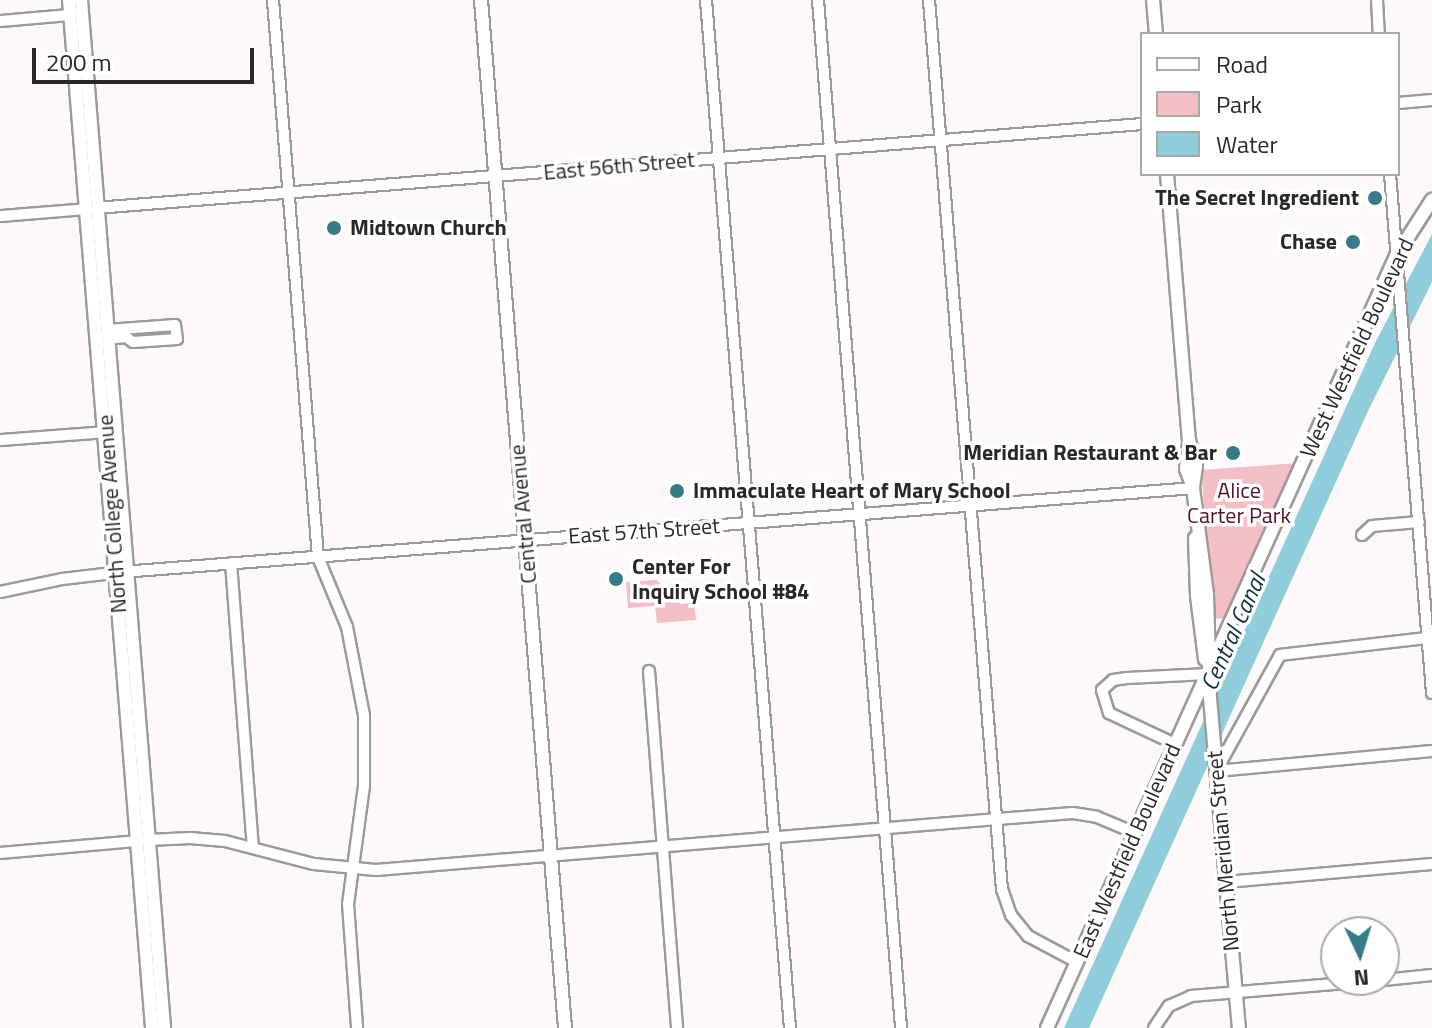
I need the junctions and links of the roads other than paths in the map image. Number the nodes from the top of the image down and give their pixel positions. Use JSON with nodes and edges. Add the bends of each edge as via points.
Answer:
{"nodes":[{"id":1,"x":69,"y":0,"type":"edge"},
{"id":2,"x":81,"y":0,"type":"edge"},
{"id":3,"x":273,"y":0,"type":"edge"},
{"id":4,"x":481,"y":0,"type":"edge"},
{"id":5,"x":706,"y":0,"type":"edge"},
{"id":6,"x":818,"y":0,"type":"edge"},
{"id":7,"x":929,"y":0,"type":"edge"},
{"id":8,"x":1153,"y":0,"type":"edge"},
{"id":9,"x":1377,"y":0,"type":"edge"},
{"id":10,"x":70,"y":15,"type":"junction"},
{"id":11,"x":0,"y":21,"type":"edge"},
{"id":12,"x":1156,"y":32,"type":"edge"},
{"id":13,"x":1379,"y":32,"type":"edge"},
{"id":14,"x":1432,"y":100,"type":"edge"},
{"id":15,"x":1400,"y":103,"type":"edge"},
{"id":16,"x":1140,"y":124,"type":"edge"},
{"id":17,"x":940,"y":140,"type":"junction"},
{"id":18,"x":830,"y":148,"type":"junction"},
{"id":19,"x":719,"y":157,"type":"junction"},
{"id":20,"x":495,"y":175,"type":"junction"},
{"id":21,"x":1167,"y":176,"type":"edge"},
{"id":22,"x":1390,"y":176,"type":"edge"},
{"id":23,"x":288,"y":193,"type":"junction"},
{"id":24,"x":1432,"y":200,"type":"edge"},
{"id":25,"x":92,"y":208,"type":"junction"},
{"id":26,"x":0,"y":216,"type":"edge"},
{"id":27,"x":1396,"y":256,"type":"junction"},
{"id":28,"x":125,"y":333,"type":"dead end"},
{"id":29,"x":107,"y":334,"type":"junction"},
{"id":30,"x":106,"y":432,"type":"junction"},
{"id":31,"x":0,"y":440,"type":"edge"},
{"id":32,"x":1193,"y":487,"type":"junction"},
{"id":33,"x":970,"y":506,"type":"junction"},
{"id":34,"x":860,"y":514,"type":"junction"},
{"id":35,"x":1419,"y":522,"type":"junction"},
{"id":36,"x":749,"y":523,"type":"junction"},
{"id":37,"x":1196,"y":527,"type":"junction"},
{"id":38,"x":1362,"y":535,"type":"dead end"},
{"id":39,"x":525,"y":540,"type":"junction"},
{"id":40,"x":318,"y":557,"type":"junction"},
{"id":41,"x":231,"y":563,"type":"junction"},
{"id":42,"x":122,"y":572,"type":"junction"},
{"id":43,"x":0,"y":592,"type":"edge"},
{"id":44,"x":1209,"y":623,"type":"junction"},
{"id":45,"x":1229,"y":624,"type":"junction"},
{"id":46,"x":1428,"y":638,"type":"junction"},
{"id":47,"x":649,"y":671,"type":"dead end"},
{"id":48,"x":1208,"y":674,"type":"junction"},
{"id":49,"x":1432,"y":693,"type":"edge"},
{"id":50,"x":1175,"y":744,"type":"junction"},
{"id":51,"x":1432,"y":751,"type":"edge"},
{"id":52,"x":1215,"y":764,"type":"junction"},
{"id":53,"x":996,"y":819,"type":"junction"},
{"id":54,"x":885,"y":828,"type":"junction"},
{"id":55,"x":1135,"y":833,"type":"junction"},
{"id":56,"x":774,"y":837,"type":"junction"},
{"id":57,"x":143,"y":841,"type":"junction"},
{"id":58,"x":662,"y":846,"type":"junction"},
{"id":59,"x":253,"y":847,"type":"junction"},
{"id":60,"x":0,"y":853,"type":"edge"},
{"id":61,"x":552,"y":855,"type":"junction"},
{"id":62,"x":1432,"y":864,"type":"edge"},
{"id":63,"x":351,"y":869,"type":"junction"},
{"id":64,"x":1225,"y":882,"type":"junction"},
{"id":65,"x":1077,"y":962,"type":"junction"},
{"id":66,"x":1432,"y":975,"type":"edge"},
{"id":67,"x":1400,"y":978,"type":"edge"},
{"id":68,"x":1320,"y":986,"type":"edge"},
{"id":69,"x":1236,"y":994,"type":"junction"},
{"id":70,"x":152,"y":1028,"type":"edge"},
{"id":71,"x":164,"y":1028,"type":"edge"},
{"id":72,"x":357,"y":1028,"type":"edge"},
{"id":73,"x":565,"y":1028,"type":"edge"},
{"id":74,"x":677,"y":1028,"type":"edge"},
{"id":75,"x":790,"y":1028,"type":"edge"},
{"id":76,"x":901,"y":1028,"type":"edge"},
{"id":77,"x":1047,"y":1028,"type":"edge"},
{"id":78,"x":1154,"y":1028,"type":"edge"},
{"id":79,"x":1239,"y":1028,"type":"edge"}],
"edges":[{"from":1,"to":10,"type":"main road","name":"North College Avenue"},
{"from":2,"to":25,"type":"main road","name":"North College Avenue"},
{"from":3,"to":23,"type":"street"},
{"from":4,"to":20,"type":"main road","name":"Central Avenue"},
{"from":5,"to":19,"type":"street"},
{"from":6,"to":18,"type":"street"},
{"from":7,"to":17,"type":"street"},
{"from":8,"to":12,"type":"main road"},
{"from":9,"to":13,"type":"street"},
{"from":10,"to":11,"type":"street"},
{"from":10,"to":25,"type":"main road","name":"North College Avenue"},
{"from":14,"to":15,"type":"street"},
{"from":16,"to":17,"type":"street","name":"East 56th Street"},
{"from":17,"to":18,"type":"street","name":"East 56th Street"},
{"from":17,"to":33,"type":"street"},
{"from":18,"to":19,"type":"street","name":"East 56th Street"},
{"from":18,"to":34,"type":"street"},
{"from":19,"to":20,"type":"street","name":"East 56th Street"},
{"from":19,"to":36,"type":"street"},
{"from":20,"to":23,"type":"street","name":"East 56th Street"},
{"from":20,"to":39,"type":"main road","name":"Central Avenue"},
{"from":21,"to":32,"type":"main road","name":"North Meridian Street","via":[[1189,440],[1186,469]]},
{"from":22,"to":27,"type":"street"},
{"from":23,"to":25,"type":"street","name":"East 56th Street"},
{"from":23,"to":40,"type":"street"},
{"from":24,"to":27,"type":"main road","name":"West Westfield Boulevard"},
{"from":25,"to":26,"type":"street","name":"East 56th Street"},
{"from":25,"to":29,"type":"main road","name":"North College Avenue"},
{"from":25,"to":30,"type":"main road","name":"North College Avenue"},
{"from":27,"to":35,"type":"street"},
{"from":27,"to":45,"type":"main road","name":"West Westfield Boulevard"},
{"from":28,"to":29,"type":"street"},
{"from":29,"to":42,"type":"main road","name":"North College Avenue"},
{"from":30,"to":31,"type":"street"},
{"from":30,"to":42,"type":"main road","name":"North College Avenue"},
{"from":32,"to":33,"type":"street","name":"East 57th Street"},
{"from":32,"to":37,"type":"main road","name":"North Meridian Street"},
{"from":33,"to":34,"type":"street","name":"East 57th Street"},
{"from":33,"to":53,"type":"street"},
{"from":34,"to":36,"type":"street","name":"East 57th Street"},
{"from":34,"to":54,"type":"street"},
{"from":35,"to":38,"type":"street","via":[[1372,526]]},
{"from":35,"to":46,"type":"street"},
{"from":36,"to":39,"type":"street","name":"East 57th Street"},
{"from":36,"to":56,"type":"street"},
{"from":37,"to":44,"type":"main road","name":"North Meridian Street"},
{"from":37,"to":48,"type":"main road","name":"North Meridian Street","via":[[1196,584]]},
{"from":39,"to":40,"type":"street","name":"East 57th Street"},
{"from":39,"to":61,"type":"main road","name":"Central Avenue"},
{"from":40,"to":41,"type":"street","name":"East 57th Street"},
{"from":40,"to":63,"type":"street","via":[[350,635],[363,706],[365,777]]},
{"from":41,"to":42,"type":"street","name":"East 57th Street"},
{"from":41,"to":59,"type":"street"},
{"from":42,"to":43,"type":"street","name":"East 57th Street"},
{"from":42,"to":57,"type":"main road","name":"North College Avenue"},
{"from":44,"to":45,"type":"main road"},
{"from":44,"to":48,"type":"main road","name":"North Meridian Street"},
{"from":45,"to":48,"type":"main road","name":"West Westfield Boulevard"},
{"from":46,"to":49,"type":"street"},
{"from":46,"to":52,"type":"street","via":[[1280,655]]},
{"from":47,"to":58,"type":"street"},
{"from":48,"to":50,"type":"main road","name":"East Westfield Boulevard"},
{"from":48,"to":50,"type":"street","via":[[1113,680],[1102,690],[1109,713]]},
{"from":48,"to":52,"type":"main road","name":"North Meridian Street"},
{"from":50,"to":55,"type":"main road","name":"East Westfield Boulevard"},
{"from":51,"to":52,"type":"street"},
{"from":52,"to":64,"type":"main road","name":"North Meridian Street"},
{"from":53,"to":54,"type":"street"},
{"from":53,"to":55,"type":"street","via":[[1083,814]]},
{"from":53,"to":65,"type":"street","via":[[1002,889],[1013,918],[1034,941]]},
{"from":54,"to":56,"type":"street"},
{"from":54,"to":76,"type":"street"},
{"from":55,"to":65,"type":"main road","name":"East Westfield Boulevard"},
{"from":56,"to":58,"type":"street"},
{"from":56,"to":75,"type":"street"},
{"from":57,"to":59,"type":"street","via":[[194,838]]},
{"from":57,"to":60,"type":"street"},
{"from":57,"to":70,"type":"main road","name":"North College Avenue"},
{"from":57,"to":71,"type":"main road","name":"North College Avenue"},
{"from":58,"to":61,"type":"street"},
{"from":58,"to":74,"type":"street"},
{"from":59,"to":63,"type":"street"},
{"from":61,"to":63,"type":"street"},
{"from":61,"to":73,"type":"main road","name":"Central Avenue"},
{"from":62,"to":64,"type":"street"},
{"from":63,"to":72,"type":"street","via":[[347,910]]},
{"from":64,"to":69,"type":"main road","name":"North Meridian Street"},
{"from":65,"to":77,"type":"main road","name":"East Westfield Boulevard"},
{"from":66,"to":67,"type":"street"},
{"from":68,"to":69,"type":"street"},
{"from":69,"to":78,"type":"street","via":[[1178,1000]]},
{"from":69,"to":79,"type":"main road","name":"North Meridian Street"}]}
